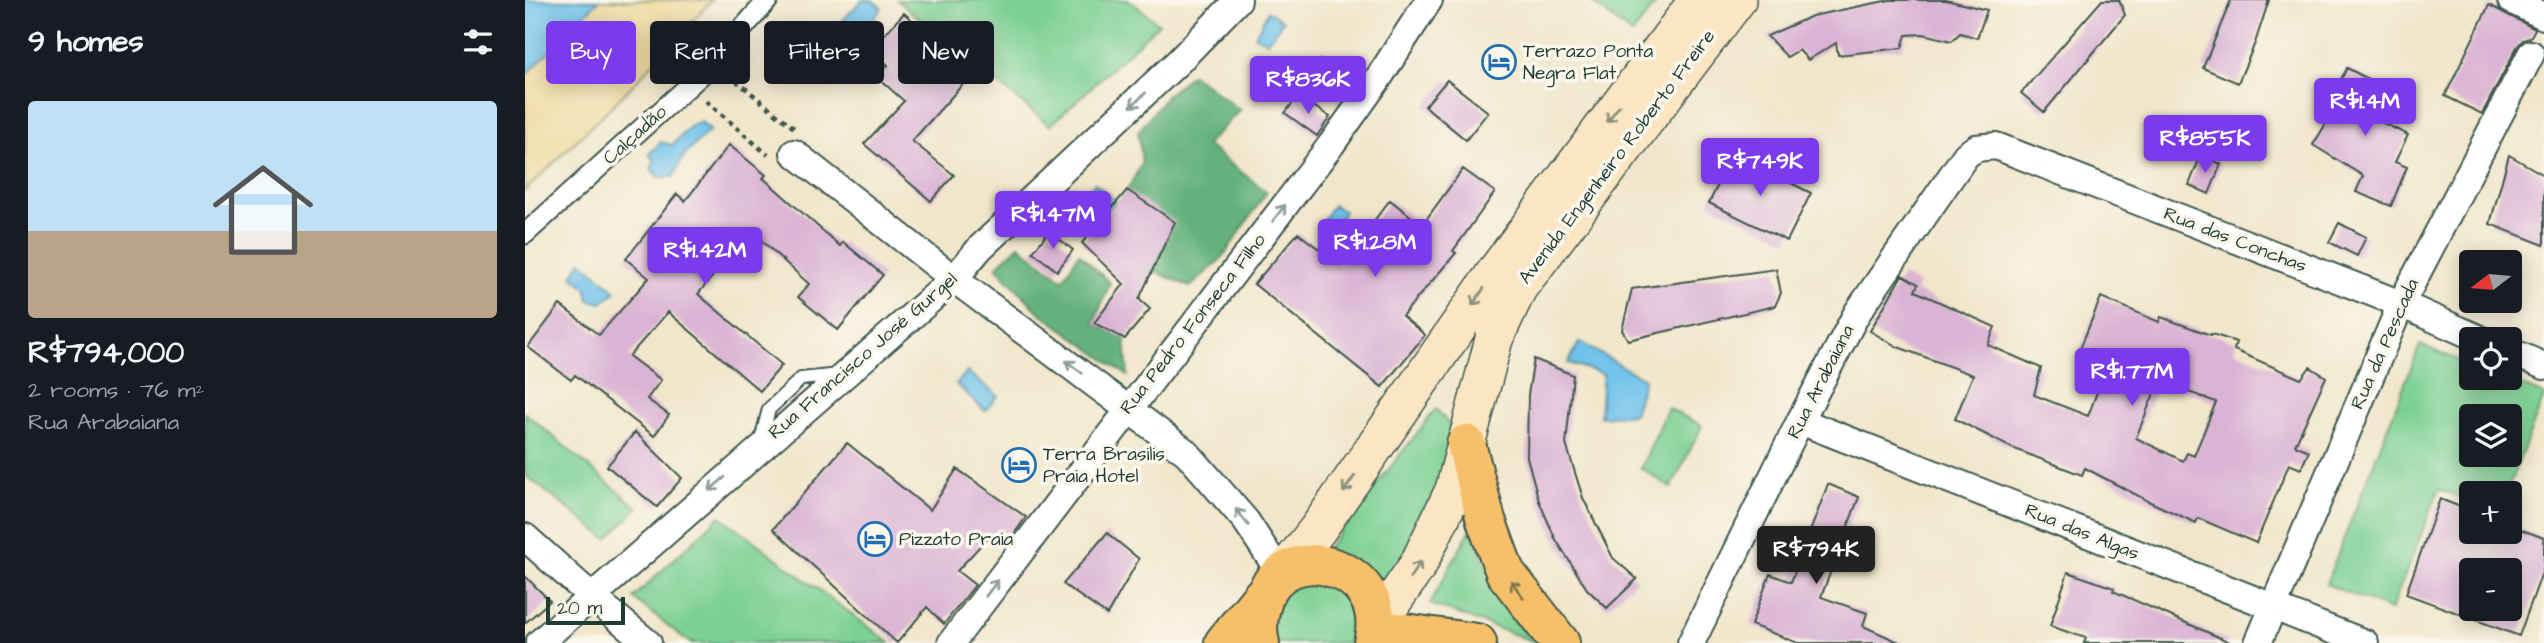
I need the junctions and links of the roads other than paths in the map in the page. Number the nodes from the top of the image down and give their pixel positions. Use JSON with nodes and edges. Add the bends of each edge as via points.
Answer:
{"nodes":[{"id":1,"x":768,"y":0,"type":"edge"},
{"id":2,"x":1238,"y":0,"type":"edge"},
{"id":3,"x":1429,"y":0,"type":"edge"},
{"id":4,"x":1698,"y":0,"type":"edge"},
{"id":5,"x":1737,"y":0,"type":"edge"},
{"id":6,"x":2511,"y":0,"type":"edge"},
{"id":7,"x":2544,"y":16,"type":"edge"},
{"id":8,"x":2531,"y":54,"type":"dead end"},
{"id":9,"x":1986,"y":145,"type":"joint"},
{"id":10,"x":787,"y":147,"type":"road end"},
{"id":11,"x":525,"y":234,"type":"edge"},
{"id":12,"x":954,"y":279,"type":"junction"},
{"id":13,"x":2401,"y":304,"type":"junction"},
{"id":14,"x":2459,"y":330,"type":"edge"},
{"id":15,"x":1497,"y":331,"type":"junction"},
{"id":16,"x":2522,"y":357,"type":"edge"},
{"id":17,"x":2544,"y":366,"type":"edge"},
{"id":18,"x":1411,"y":395,"type":"junction"},
{"id":19,"x":1128,"y":408,"type":"junction"},
{"id":20,"x":1800,"y":421,"type":"junction"},
{"id":21,"x":1466,"y":444,"type":"junction"},
{"id":22,"x":525,"y":537,"type":"edge"},
{"id":23,"x":1277,"y":579,"type":"junction"},
{"id":24,"x":591,"y":596,"type":"junction"},
{"id":25,"x":2272,"y":607,"type":"junction"},
{"id":26,"x":1375,"y":632,"type":"edge"},
{"id":27,"x":1697,"y":641,"type":"edge"},
{"id":28,"x":539,"y":643,"type":"edge"},
{"id":29,"x":649,"y":643,"type":"edge"},
{"id":30,"x":951,"y":643,"type":"edge"},
{"id":31,"x":1224,"y":643,"type":"edge"},
{"id":32,"x":1261,"y":643,"type":"edge"},
{"id":33,"x":1477,"y":643,"type":"edge"},
{"id":34,"x":1560,"y":643,"type":"edge"},
{"id":35,"x":2258,"y":643,"type":"edge"},
{"id":36,"x":2365,"y":643,"type":"edge"}],
"edges":[{"from":1,"to":11,"type":"street","name":"Calçadão","via":[[713,62]]},
{"from":2,"to":12,"type":"street","name":"Rua Francisco José Gurgel","one_way":true,"via":[[980,248]]},
{"from":19,"to":3,"type":"street","name":"Rua Pedro Fonseca Filho","one_way":true,"via":[[1331,145]]},
{"from":4,"to":18,"type":"main road","name":"Avenida Engenheiro Roberto Freire","one_way":true,"via":[[1497,270]]},
{"from":5,"to":15,"type":"main road","name":"Avenida Engenheiro Roberto Freire","via":[[1518,288]]},
{"from":6,"to":7,"type":"street"},
{"from":8,"to":13,"type":"street","name":"Rua da Pescada"},
{"from":9,"to":13,"type":"street","name":"Rua das Conchas"},
{"from":9,"to":20,"type":"street","name":"Rua Arabaiana","via":[[1966,155],[1879,280]]},
{"from":10,"to":12,"type":"street"},
{"from":19,"to":12,"type":"street","one_way":true},
{"from":12,"to":24,"type":"street","name":"Rua Francisco José Gurgel","one_way":true},
{"from":13,"to":14,"type":"street","name":"Rua das Conchas"},
{"from":13,"to":25,"type":"street","name":"Rua da Pescada"},
{"from":15,"to":18,"type":"main road"},
{"from":15,"to":21,"type":"main road","name":"Avenida Engenheiro Roberto Freire"},
{"from":16,"to":17,"type":"street"},
{"from":18,"to":23,"type":"main road","name":"Avenida Engenheiro Roberto Freire","one_way":true,"via":[[1318,529]]},
{"from":23,"to":19,"type":"street","one_way":true,"via":[[1246,521],[1195,461]]},
{"from":30,"to":19,"type":"street","name":"Rua Pedro Fonseca Filho","one_way":true},
{"from":20,"to":25,"type":"street","name":"Rua das Algas"},
{"from":20,"to":27,"type":"street","name":"Rua Arabaiana"},
{"from":26,"to":21,"type":"main road","name":"Avenida Engenheiro Roberto Freire","one_way":true,"via":[[1437,530]]},
{"from":34,"to":21,"type":"main road","one_way":true,"via":[[1505,572]]},
{"from":22,"to":24,"type":"street"},
{"from":23,"to":26,"type":"main road","via":[[1318,565],[1349,575],[1370,600]]},
{"from":23,"to":31,"type":"main road","name":"Avenida Engenheiro Roberto Freire"},
{"from":23,"to":32,"type":"main road","via":[[1258,620]]},
{"from":24,"to":28,"type":"street","name":"Rua Francisco José Gurgel"},
{"from":24,"to":29,"type":"street"},
{"from":25,"to":35,"type":"street","name":"Rua da Pescada"},
{"from":25,"to":36,"type":"street","name":"Rua das Algas"},
{"from":26,"to":33,"type":"main road"}]}
